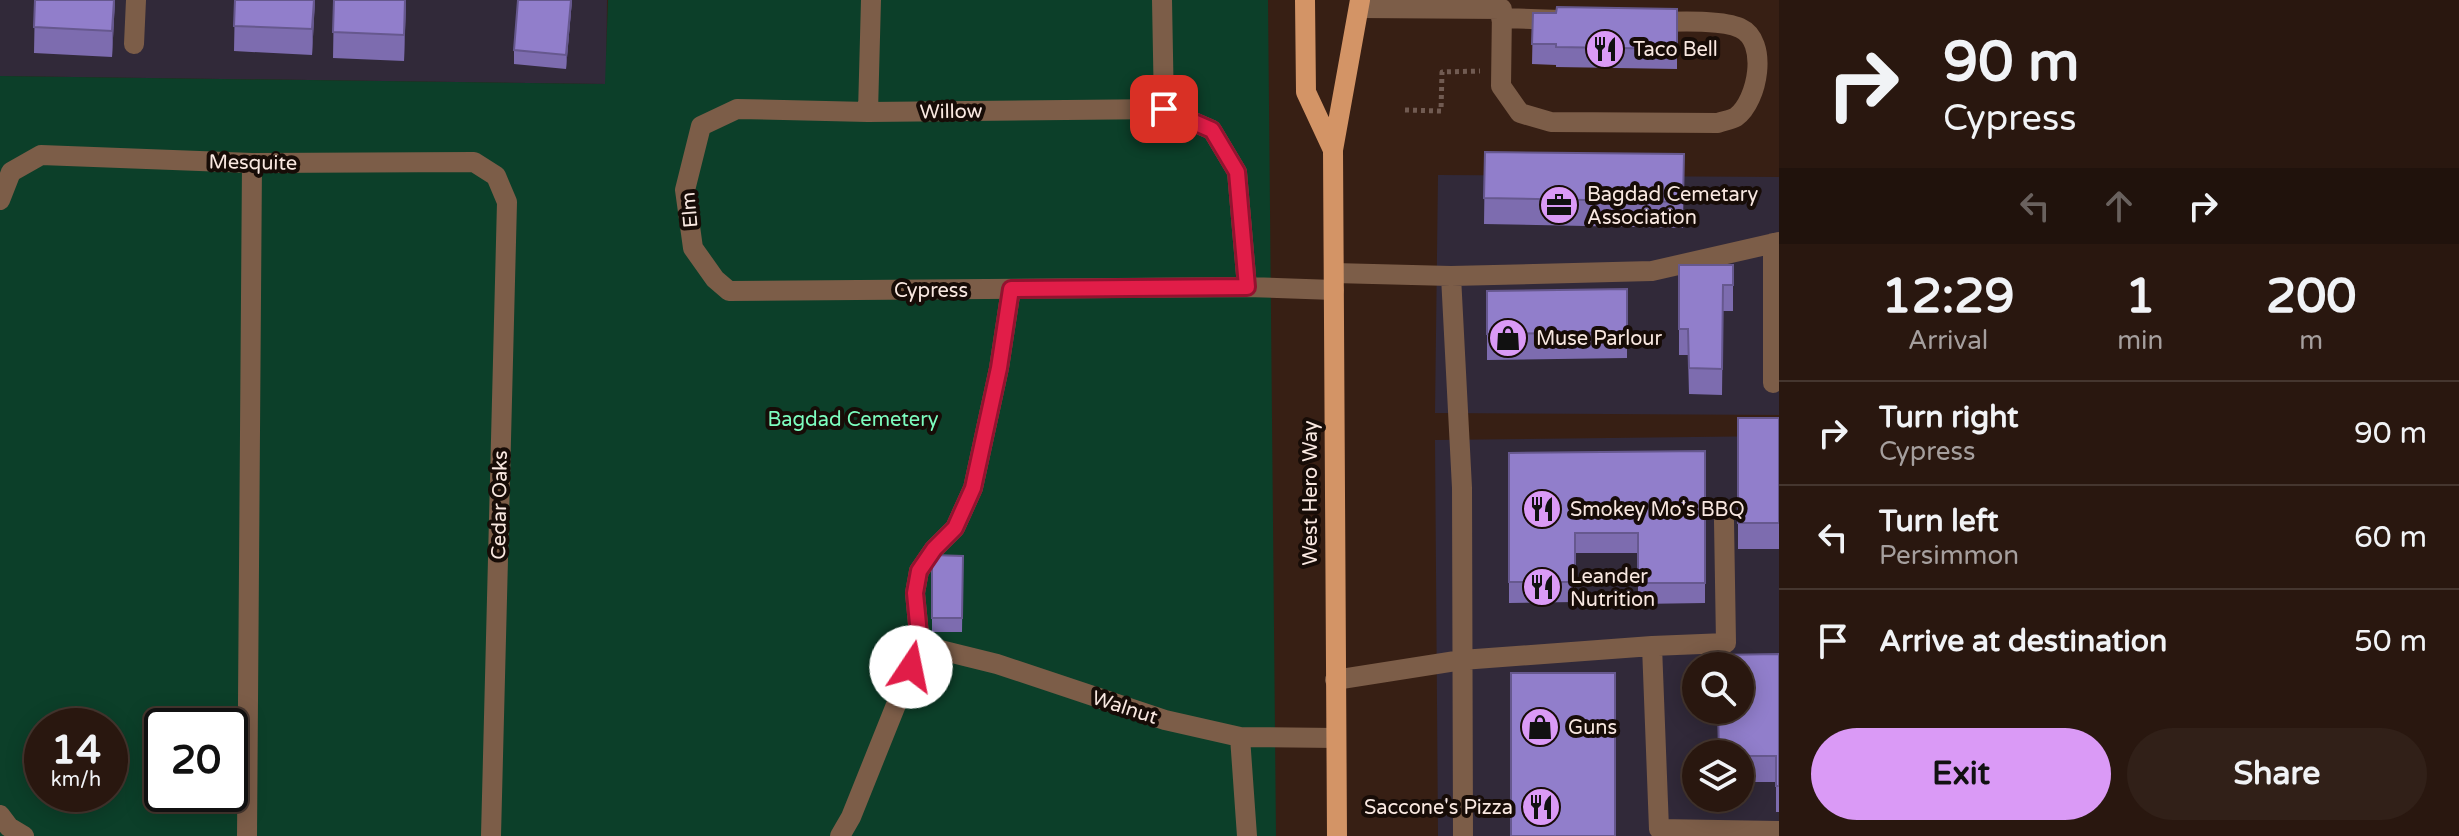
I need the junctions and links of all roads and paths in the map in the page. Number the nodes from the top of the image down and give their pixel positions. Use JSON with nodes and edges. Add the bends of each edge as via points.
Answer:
{"nodes":[{"id":1,"x":136,"y":0,"type":"edge"},
{"id":2,"x":871,"y":0,"type":"edge"},
{"id":3,"x":1162,"y":0,"type":"edge"},
{"id":4,"x":1305,"y":0,"type":"edge"},
{"id":5,"x":1360,"y":4,"type":"edge"},
{"id":6,"x":1502,"y":9,"type":"edge"},
{"id":7,"x":1580,"y":20,"type":"edge"},
{"id":8,"x":1628,"y":21,"type":"edge"},
{"id":9,"x":134,"y":44,"type":"dead end"},
{"id":10,"x":1501,"y":71,"type":"junction"},
{"id":11,"x":737,"y":109,"type":"joint"},
{"id":12,"x":1164,"y":109,"type":"junction"},
{"id":13,"x":1405,"y":110,"type":"dead end"},
{"id":14,"x":868,"y":112,"type":"junction"},
{"id":15,"x":1333,"y":150,"type":"junction"},
{"id":16,"x":252,"y":163,"type":"junction"},
{"id":17,"x":496,"y":176,"type":"joint"},
{"id":18,"x":0,"y":200,"type":"edge"},
{"id":19,"x":1776,"y":242,"type":"edge"},
{"id":20,"x":1451,"y":276,"type":"junction"},
{"id":21,"x":1334,"y":282,"type":"junction"},
{"id":22,"x":1247,"y":287,"type":"junction"},
{"id":23,"x":1011,"y":289,"type":"junction"},
{"id":24,"x":759,"y":291,"type":"joint"},
{"id":25,"x":1773,"y":383,"type":"dead end"},
{"id":26,"x":1724,"y":521,"type":"dead end"},
{"id":27,"x":920,"y":645,"type":"junction"},
{"id":28,"x":1652,"y":646,"type":"junction"},
{"id":29,"x":1462,"y":660,"type":"junction"},
{"id":30,"x":1335,"y":680,"type":"junction"},
{"id":31,"x":1240,"y":737,"type":"junction"},
{"id":32,"x":1336,"y":738,"type":"junction"},
{"id":33,"x":1779,"y":831,"type":"edge"},
{"id":34,"x":247,"y":836,"type":"edge"},
{"id":35,"x":491,"y":836,"type":"edge"},
{"id":36,"x":840,"y":836,"type":"edge"},
{"id":37,"x":1247,"y":836,"type":"edge"},
{"id":38,"x":1337,"y":836,"type":"edge"},
{"id":39,"x":1463,"y":836,"type":"edge"}],
"edges":[{"from":1,"to":9,"type":"lane"},
{"from":2,"to":14,"type":"lane"},
{"from":3,"to":12,"type":"lane"},
{"from":4,"to":15,"type":"main road","name":"West Hero Way","via":[[1306,92]]},
{"from":5,"to":6,"type":"lane"},
{"from":5,"to":15,"type":"main road","name":"West Hero Way"},
{"from":6,"to":7,"type":"lane"},
{"from":6,"to":10,"type":"lane"},
{"from":8,"to":10,"type":"lane","via":[[1707,23],[1745,31],[1757,53],[1751,99],[1736,117],[1718,123],[1551,122],[1520,113],[1501,86]]},
{"from":10,"to":13,"type":"path","via":[[1442,72],[1441,111]]},
{"from":11,"to":14,"type":"lane","name":"Willow"},
{"from":11,"to":24,"type":"lane","name":"Elm","via":[[701,126],[685,190],[693,248],[708,269],[729,291]]},
{"from":12,"to":14,"type":"lane","name":"Willow"},
{"from":12,"to":22,"type":"lane","via":[[1212,130],[1237,172]]},
{"from":15,"to":21,"type":"main road","name":"West Hero Way"},
{"from":16,"to":17,"type":"lane","name":"Mesquite","via":[[474,162]]},
{"from":16,"to":18,"type":"lane","name":"Mesquite","via":[[41,155],[11,172]]},
{"from":16,"to":34,"type":"lane"},
{"from":17,"to":35,"type":"lane","name":"Cedar Oaks","via":[[507,202]]},
{"from":19,"to":20,"type":"lane","name":"Cypress","via":[[1652,271]]},
{"from":19,"to":25,"type":"lane"},
{"from":20,"to":21,"type":"lane","name":"Cypress"},
{"from":20,"to":29,"type":"lane","via":[[1462,488]]},
{"from":21,"to":22,"type":"lane","name":"Cypress"},
{"from":21,"to":30,"type":"main road","name":"West Hero Way"},
{"from":22,"to":23,"type":"lane","name":"Cypress"},
{"from":23,"to":24,"type":"lane","name":"Cypress"},
{"from":23,"to":27,"type":"lane","via":[[973,488],[955,528],[919,571],[915,593]]},
{"from":26,"to":28,"type":"lane","via":[[1726,643]]},
{"from":27,"to":31,"type":"lane","name":"Walnut","via":[[997,664],[1165,720]]},
{"from":27,"to":36,"type":"lane"},
{"from":28,"to":29,"type":"lane"},
{"from":28,"to":33,"type":"lane","via":[[1659,829]]},
{"from":29,"to":30,"type":"lane"},
{"from":29,"to":39,"type":"lane"},
{"from":30,"to":32,"type":"main road","name":"West Hero Way"},
{"from":31,"to":32,"type":"lane","name":"Walnut"},
{"from":31,"to":37,"type":"lane"},
{"from":32,"to":38,"type":"main road","name":"West Hero Way"}]}
